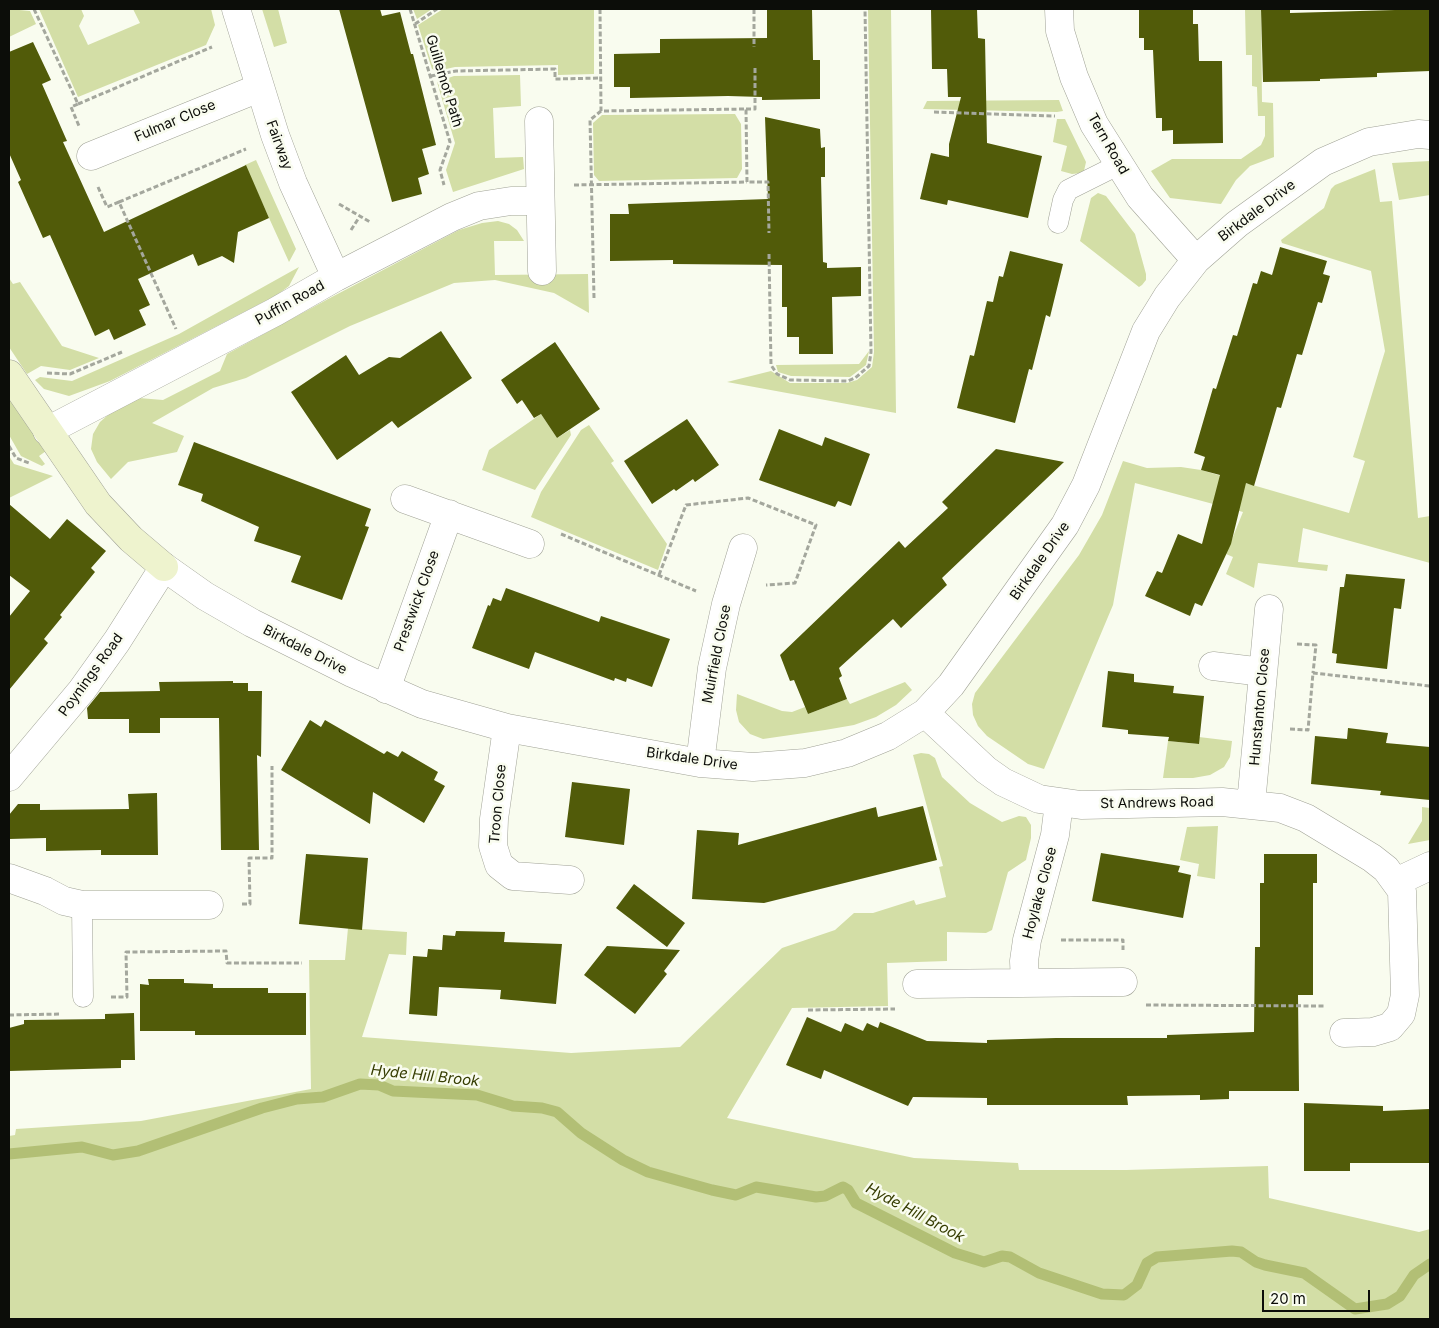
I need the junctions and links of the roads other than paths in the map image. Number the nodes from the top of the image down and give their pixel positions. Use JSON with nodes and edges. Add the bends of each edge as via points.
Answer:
{"nodes":[{"id":1,"x":236,"y":9,"type":"edge"},
{"id":2,"x":1059,"y":9,"type":"edge"},
{"id":3,"x":259,"y":88,"type":"junction"},
{"id":4,"x":539,"y":121,"type":"dead end"},
{"id":5,"x":1430,"y":134,"type":"edge"},
{"id":6,"x":91,"y":156,"type":"dead end"},
{"id":7,"x":1118,"y":165,"type":"junction"},
{"id":8,"x":540,"y":193,"type":"junction"},
{"id":9,"x":1058,"y":223,"type":"dead end"},
{"id":10,"x":1196,"y":260,"type":"junction"},
{"id":11,"x":542,"y":271,"type":"dead end"},
{"id":12,"x":336,"y":277,"type":"junction"},
{"id":13,"x":12,"y":380,"type":"edge"},
{"id":14,"x":47,"y":431,"type":"junction"},
{"id":15,"x":405,"y":499,"type":"dead end"},
{"id":16,"x":448,"y":514,"type":"junction"},
{"id":17,"x":530,"y":544,"type":"road end"},
{"id":18,"x":743,"y":548,"type":"dead end"},
{"id":19,"x":164,"y":567,"type":"junction"},
{"id":20,"x":1269,"y":609,"type":"dead end"},
{"id":21,"x":1213,"y":666,"type":"dead end"},
{"id":22,"x":1263,"y":672,"type":"junction"},
{"id":23,"x":386,"y":689,"type":"junction"},
{"id":24,"x":924,"y":713,"type":"junction"},
{"id":25,"x":507,"y":728,"type":"junction"},
{"id":26,"x":700,"y":763,"type":"junction"},
{"id":27,"x":9,"y":776,"type":"edge"},
{"id":28,"x":1059,"y":803,"type":"junction"},
{"id":29,"x":1251,"y":804,"type":"junction"},
{"id":30,"x":1430,"y":866,"type":"edge"},
{"id":31,"x":9,"y":878,"type":"edge"},
{"id":32,"x":570,"y":880,"type":"dead end"},
{"id":33,"x":1396,"y":882,"type":"junction"},
{"id":34,"x":82,"y":905,"type":"junction"},
{"id":35,"x":209,"y":905,"type":"road end"},
{"id":36,"x":1123,"y":982,"type":"road end"},
{"id":37,"x":1025,"y":983,"type":"junction"},
{"id":38,"x":917,"y":984,"type":"dead end"},
{"id":39,"x":82,"y":996,"type":"road end"},
{"id":40,"x":1344,"y":1033,"type":"road end"}],
"edges":[{"from":1,"to":3,"type":"street","name":"Fairway"},
{"from":2,"to":7,"type":"street","name":"Tern Road","via":[[1060,31],[1074,77]]},
{"from":3,"to":6,"type":"street","name":"Fulmar Close"},
{"from":3,"to":12,"type":"street","name":"Fairway"},
{"from":4,"to":8,"type":"street"},
{"from":5,"to":10,"type":"street","name":"Birkdale Drive","via":[[1370,142],[1323,162],[1237,224]]},
{"from":7,"to":9,"type":"lane","via":[[1068,190]]},
{"from":7,"to":10,"type":"street","name":"Tern Road","via":[[1140,197]]},
{"from":8,"to":11,"type":"street"},
{"from":8,"to":12,"type":"street","name":"Puffin Road","via":[[479,206]]},
{"from":10,"to":24,"type":"street","name":"Birkdale Drive","via":[[1146,331],[1086,485],[1065,525],[951,685]]},
{"from":12,"to":14,"type":"street","name":"Puffin Road"},
{"from":13,"to":14,"type":"street"},
{"from":14,"to":19,"type":"street","name":"Birkdale Drive","via":[[98,504],[131,539]]},
{"from":15,"to":16,"type":"street"},
{"from":16,"to":17,"type":"street"},
{"from":16,"to":23,"type":"street","name":"Prestwick Close"},
{"from":18,"to":26,"type":"street","name":"Muirfield Close","via":[[712,668]]},
{"from":19,"to":23,"type":"street","name":"Birkdale Drive","via":[[252,623]]},
{"from":19,"to":27,"type":"street","name":"Poynings Road","via":[[82,690]]},
{"from":20,"to":22,"type":"street","name":"Hunstanton Close"},
{"from":21,"to":22,"type":"street"},
{"from":22,"to":29,"type":"street","name":"Hunstanton Close"},
{"from":23,"to":25,"type":"street","name":"Birkdale Drive","via":[[422,704]]},
{"from":24,"to":26,"type":"street","name":"Birkdale Drive","via":[[888,736],[805,763],[753,767]]},
{"from":24,"to":28,"type":"street","name":"St Andrews Road","via":[[1002,782],[1039,799]]},
{"from":25,"to":26,"type":"street","name":"Birkdale Drive"},
{"from":25,"to":32,"type":"street","name":"Troon Close","via":[[494,820],[496,860],[504,871],[513,876]]},
{"from":28,"to":29,"type":"street","name":"St Andrews Road"},
{"from":28,"to":37,"type":"street","name":"Hoylake Close","via":[[1055,835],[1027,940]]},
{"from":29,"to":33,"type":"street","name":"St Andrews Road","via":[[1280,808],[1306,818],[1372,858]]},
{"from":30,"to":33,"type":"street"},
{"from":31,"to":34,"type":"street"},
{"from":33,"to":40,"type":"street","name":"St Andrews Road","via":[[1402,891],[1404,904],[1405,995],[1401,1014],[1390,1027],[1373,1032]]},
{"from":34,"to":35,"type":"street"},
{"from":34,"to":39,"type":"lane"},
{"from":36,"to":37,"type":"street"},
{"from":37,"to":38,"type":"street"}]}
